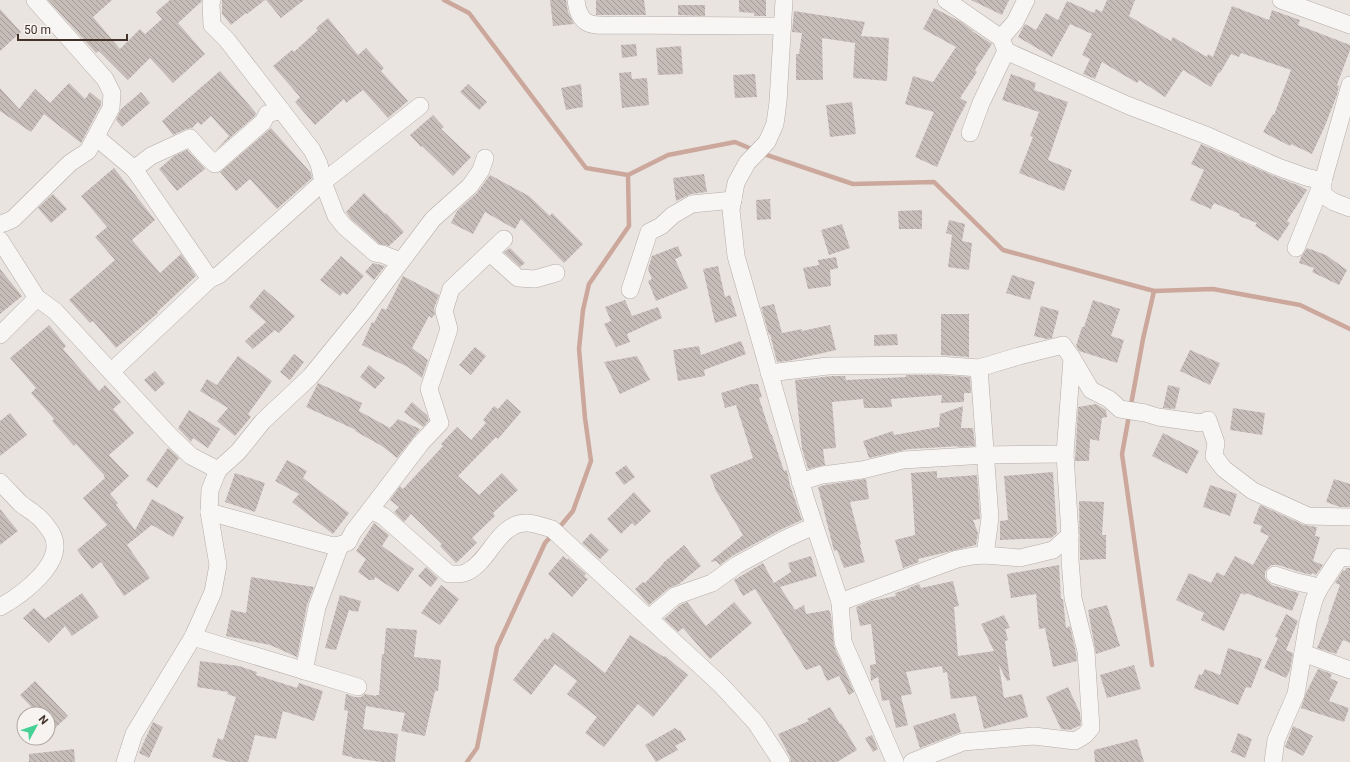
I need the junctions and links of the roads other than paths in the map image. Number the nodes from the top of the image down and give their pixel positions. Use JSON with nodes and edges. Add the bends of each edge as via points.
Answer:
{"nodes":[{"id":1,"x":35,"y":0,"type":"edge"},
{"id":2,"x":212,"y":0,"type":"edge"},
{"id":3,"x":576,"y":0,"type":"edge"},
{"id":4,"x":784,"y":0,"type":"edge"},
{"id":5,"x":946,"y":0,"type":"edge"},
{"id":6,"x":1026,"y":0,"type":"edge"},
{"id":7,"x":1285,"y":1,"type":"edge"},
{"id":8,"x":1350,"y":25,"type":"edge"},
{"id":9,"x":783,"y":26,"type":"junction"},
{"id":10,"x":1004,"y":45,"type":"junction"},
{"id":11,"x":1350,"y":86,"type":"edge"},
{"id":12,"x":420,"y":106,"type":"dead end"},
{"id":13,"x":281,"y":110,"type":"junction"},
{"id":14,"x":970,"y":133,"type":"dead end"},
{"id":15,"x":96,"y":137,"type":"junction"},
{"id":16,"x":485,"y":158,"type":"dead end"},
{"id":17,"x":134,"y":169,"type":"junction"},
{"id":18,"x":1323,"y":181,"type":"junction"},
{"id":19,"x":323,"y":182,"type":"junction"},
{"id":20,"x":733,"y":200,"type":"junction"},
{"id":21,"x":1350,"y":208,"type":"edge"},
{"id":22,"x":0,"y":224,"type":"edge"},
{"id":23,"x":0,"y":240,"type":"edge"},
{"id":24,"x":504,"y":240,"type":"dead end"},
{"id":25,"x":1296,"y":248,"type":"dead end"},
{"id":26,"x":490,"y":253,"type":"junction"},
{"id":27,"x":400,"y":261,"type":"junction"},
{"id":28,"x":556,"y":273,"type":"dead end"},
{"id":29,"x":210,"y":279,"type":"junction"},
{"id":30,"x":630,"y":290,"type":"dead end"},
{"id":31,"x":37,"y":298,"type":"junction"},
{"id":32,"x":0,"y":335,"type":"edge"},
{"id":33,"x":1072,"y":358,"type":"junction"},
{"id":34,"x":979,"y":368,"type":"junction"},
{"id":35,"x":111,"y":372,"type":"junction"},
{"id":36,"x":769,"y":373,"type":"junction"},
{"id":37,"x":1065,"y":454,"type":"junction"},
{"id":38,"x":986,"y":455,"type":"junction"},
{"id":39,"x":218,"y":470,"type":"junction"},
{"id":40,"x":0,"y":482,"type":"edge"},
{"id":41,"x":800,"y":482,"type":"junction"},
{"id":42,"x":370,"y":510,"type":"junction"},
{"id":43,"x":209,"y":512,"type":"junction"},
{"id":44,"x":1350,"y":517,"type":"edge"},
{"id":45,"x":814,"y":526,"type":"junction"},
{"id":46,"x":1070,"y":535,"type":"junction"},
{"id":47,"x":340,"y":545,"type":"junction"},
{"id":48,"x":1053,"y":550,"type":"junction"},
{"id":49,"x":984,"y":555,"type":"junction"},
{"id":50,"x":1350,"y":558,"type":"edge"},
{"id":51,"x":1070,"y":560,"type":"junction"},
{"id":52,"x":1275,"y":575,"type":"dead end"},
{"id":53,"x":1319,"y":589,"type":"junction"},
{"id":54,"x":840,"y":602,"type":"junction"},
{"id":55,"x":0,"y":607,"type":"edge"},
{"id":56,"x":649,"y":618,"type":"junction"},
{"id":57,"x":193,"y":637,"type":"junction"},
{"id":58,"x":1303,"y":653,"type":"junction"},
{"id":59,"x":1350,"y":670,"type":"edge"},
{"id":60,"x":304,"y":671,"type":"junction"},
{"id":61,"x":358,"y":687,"type":"dead end"},
{"id":62,"x":125,"y":762,"type":"edge"},
{"id":63,"x":780,"y":762,"type":"edge"},
{"id":64,"x":895,"y":762,"type":"edge"},
{"id":65,"x":912,"y":762,"type":"edge"},
{"id":66,"x":1273,"y":762,"type":"edge"}],
"edges":[{"from":1,"to":15,"type":"street","via":[[105,79],[112,93],[111,108]]},
{"from":2,"to":13,"type":"street","via":[[212,25],[227,40]]},
{"from":3,"to":9,"type":"street","via":[[577,11],[584,20],[594,26]]},
{"from":4,"to":9,"type":"street"},
{"from":5,"to":10,"type":"street"},
{"from":6,"to":10,"type":"street"},
{"from":7,"to":8,"type":"street"},
{"from":9,"to":20,"type":"street","via":[[775,124],[767,142],[747,163],[736,183]]},
{"from":10,"to":14,"type":"street"},
{"from":10,"to":18,"type":"street","via":[[1127,105],[1208,136],[1278,167]]},
{"from":11,"to":18,"type":"street"},
{"from":12,"to":19,"type":"street"},
{"from":13,"to":17,"type":"street","via":[[266,114],[263,122],[215,164],[190,138],[151,156]]},
{"from":13,"to":19,"type":"street","via":[[312,150],[319,164]]},
{"from":15,"to":17,"type":"street"},
{"from":15,"to":22,"type":"street","via":[[88,151],[70,163],[13,219]]},
{"from":16,"to":27,"type":"street","via":[[481,170],[470,186],[432,219]]},
{"from":17,"to":29,"type":"street"},
{"from":18,"to":21,"type":"street","via":[[1323,195]]},
{"from":18,"to":25,"type":"street"},
{"from":19,"to":27,"type":"street","via":[[336,216],[344,226],[375,253]]},
{"from":19,"to":29,"type":"street","via":[[219,275]]},
{"from":20,"to":30,"type":"street","via":[[692,204],[649,232]]},
{"from":20,"to":36,"type":"street","via":[[731,210],[736,256]]},
{"from":23,"to":31,"type":"street"},
{"from":24,"to":26,"type":"street"},
{"from":26,"to":28,"type":"street","via":[[518,278],[536,279]]},
{"from":26,"to":42,"type":"street","via":[[451,289],[444,311],[449,329],[429,389],[440,423],[421,443]]},
{"from":27,"to":39,"type":"street","via":[[363,312],[310,377],[262,421],[238,452]]},
{"from":29,"to":35,"type":"street"},
{"from":31,"to":32,"type":"street"},
{"from":31,"to":35,"type":"street","via":[[55,311]]},
{"from":33,"to":34,"type":"street","via":[[1062,345]]},
{"from":33,"to":37,"type":"street"},
{"from":33,"to":44,"type":"street","via":[[1091,390],[1109,399],[1120,410],[1201,424],[1208,420],[1216,444],[1214,456],[1224,469],[1253,491],[1308,516]]},
{"from":34,"to":36,"type":"street","via":[[938,365],[828,366]]},
{"from":34,"to":38,"type":"street"},
{"from":35,"to":39,"type":"street","via":[[191,456]]},
{"from":36,"to":41,"type":"street"},
{"from":37,"to":38,"type":"street"},
{"from":37,"to":46,"type":"street"},
{"from":38,"to":41,"type":"street","via":[[903,460],[862,470],[822,475]]},
{"from":38,"to":49,"type":"street","via":[[990,518]]},
{"from":39,"to":43,"type":"street","via":[[210,490]]},
{"from":40,"to":55,"type":"street","via":[[22,505],[37,515],[53,537],[55,549],[46,570]]},
{"from":41,"to":45,"type":"street"},
{"from":42,"to":47,"type":"street","via":[[348,542]]},
{"from":42,"to":56,"type":"street","via":[[383,516],[448,574],[467,572],[479,564],[503,533],[514,525],[525,523],[555,532]]},
{"from":43,"to":47,"type":"street","via":[[333,546]]},
{"from":43,"to":57,"type":"street","via":[[218,565],[213,592]]},
{"from":45,"to":54,"type":"street"},
{"from":45,"to":56,"type":"street","via":[[737,565],[712,583],[675,596]]},
{"from":46,"to":48,"type":"street"},
{"from":46,"to":51,"type":"street"},
{"from":47,"to":60,"type":"street","via":[[317,607]]},
{"from":48,"to":49,"type":"street","via":[[1020,558]]},
{"from":48,"to":51,"type":"street"},
{"from":49,"to":54,"type":"street","via":[[957,559]]},
{"from":50,"to":53,"type":"street","via":[[1340,557]]},
{"from":51,"to":65,"type":"street","via":[[1073,598],[1086,651],[1091,728],[1075,741],[1034,736],[963,742]]},
{"from":52,"to":53,"type":"street"},
{"from":53,"to":58,"type":"street","via":[[1308,622]]},
{"from":54,"to":64,"type":"street","via":[[843,642]]},
{"from":56,"to":63,"type":"street","via":[[741,706],[778,754]]},
{"from":57,"to":60,"type":"street"},
{"from":57,"to":62,"type":"street","via":[[134,734]]},
{"from":58,"to":59,"type":"street"},
{"from":58,"to":66,"type":"street","via":[[1296,694],[1276,740]]},
{"from":60,"to":61,"type":"street"}]}
